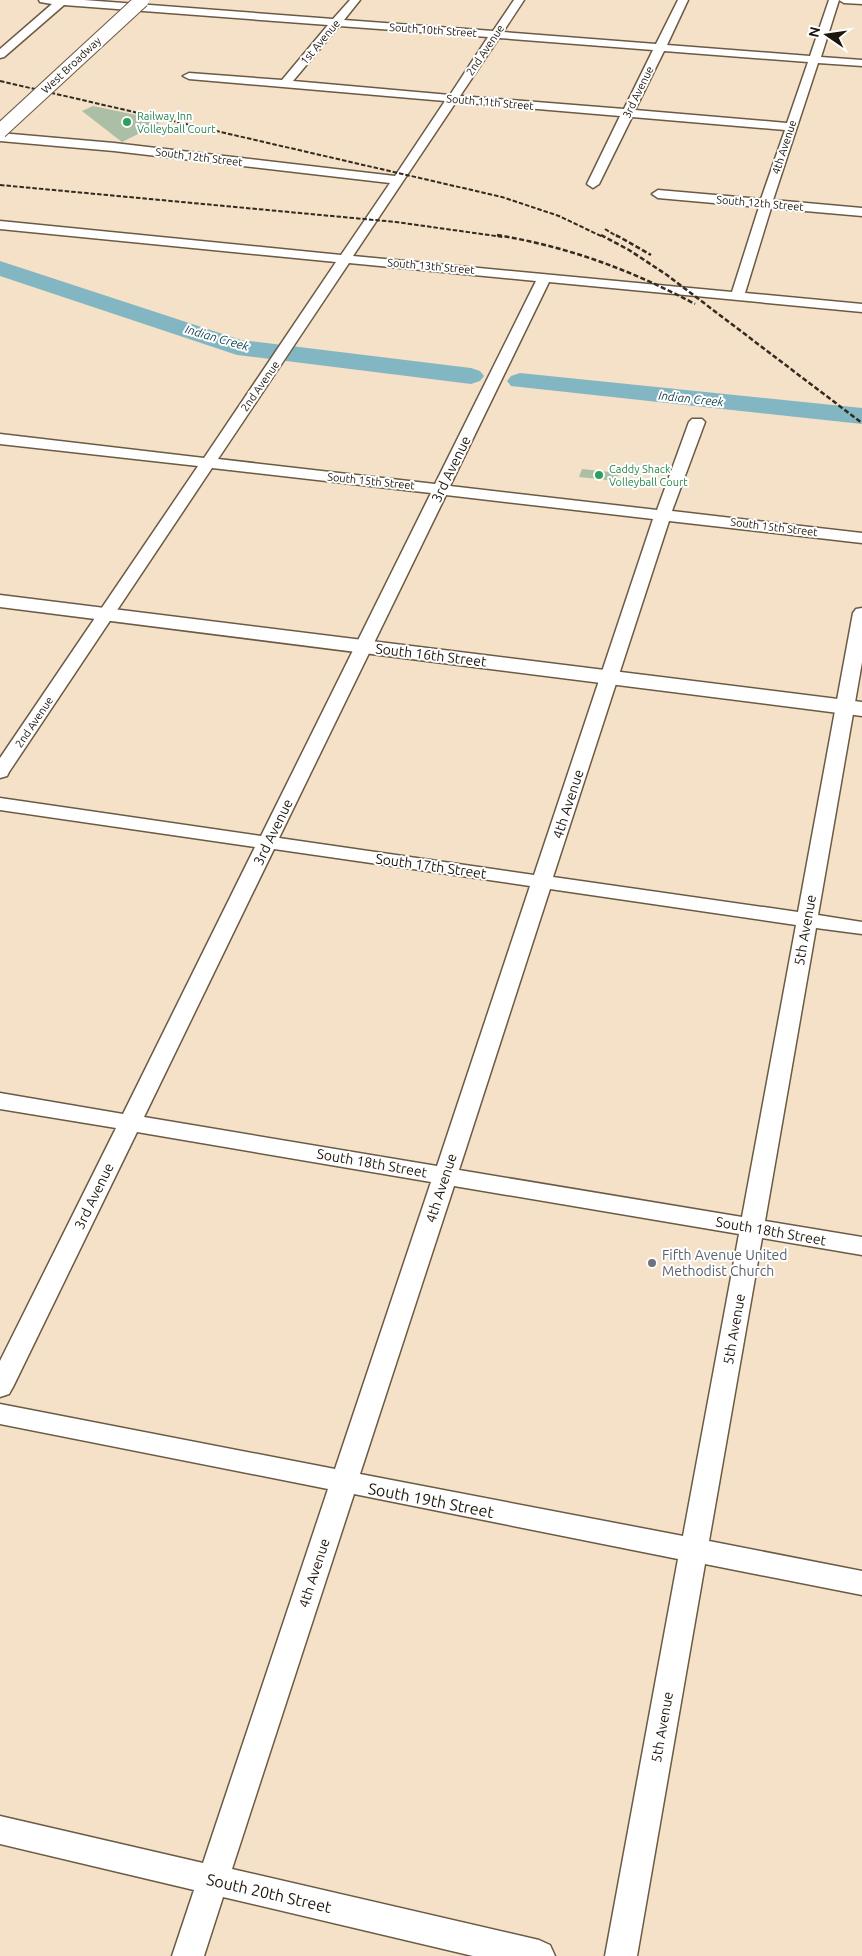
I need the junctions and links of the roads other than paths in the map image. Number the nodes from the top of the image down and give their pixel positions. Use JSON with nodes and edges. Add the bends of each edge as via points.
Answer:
{"nodes":[{"id":1,"x":44,"y":0,"type":"edge"},
{"id":2,"x":142,"y":0,"type":"edge"},
{"id":3,"x":355,"y":0,"type":"edge"},
{"id":4,"x":519,"y":0,"type":"edge"},
{"id":5,"x":683,"y":0,"type":"edge"},
{"id":6,"x":834,"y":0,"type":"edge"},
{"id":7,"x":844,"y":0,"type":"edge"},
{"id":8,"x":63,"y":1,"type":"edge"},
{"id":9,"x":862,"y":1,"type":"edge"},
{"id":10,"x":123,"y":3,"type":"edge"},
{"id":11,"x":101,"y":20,"type":"dead end"},
{"id":12,"x":336,"y":22,"type":"junction"},
{"id":13,"x":496,"y":35,"type":"junction"},
{"id":14,"x":660,"y":47,"type":"junction"},
{"id":15,"x":2,"y":53,"type":"edge"},
{"id":16,"x":814,"y":59,"type":"junction"},
{"id":17,"x":862,"y":62,"type":"edge"},
{"id":18,"x":189,"y":76,"type":"dead end"},
{"id":19,"x":285,"y":84,"type":"junction"},
{"id":20,"x":452,"y":99,"type":"junction"},
{"id":21,"x":627,"y":113,"type":"junction"},
{"id":22,"x":790,"y":127,"type":"junction"},
{"id":23,"x":0,"y":131,"type":"edge"},
{"id":24,"x":0,"y":137,"type":"edge"},
{"id":25,"x":398,"y":180,"type":"junction"},
{"id":26,"x":593,"y":184,"type":"dead end"},
{"id":27,"x":658,"y":194,"type":"dead end"},
{"id":28,"x":765,"y":206,"type":"junction"},
{"id":29,"x":862,"y":212,"type":"edge"},
{"id":30,"x":862,"y":218,"type":"edge"},
{"id":31,"x":0,"y":225,"type":"edge"},
{"id":32,"x":345,"y":259,"type":"junction"},
{"id":33,"x":545,"y":277,"type":"junction"},
{"id":34,"x":737,"y":296,"type":"junction"},
{"id":35,"x":862,"y":308,"type":"edge"},
{"id":36,"x":697,"y":422,"type":"dead end"},
{"id":37,"x":0,"y":440,"type":"edge"},
{"id":38,"x":208,"y":463,"type":"junction"},
{"id":39,"x":440,"y":489,"type":"junction"},
{"id":40,"x":663,"y":514,"type":"junction"},
{"id":41,"x":862,"y":538,"type":"edge"},
{"id":42,"x":0,"y":601,"type":"edge"},
{"id":43,"x":862,"y":613,"type":"edge"},
{"id":44,"x":106,"y":614,"type":"junction"},
{"id":45,"x":364,"y":646,"type":"junction"},
{"id":46,"x":609,"y":678,"type":"junction"},
{"id":47,"x":854,"y":708,"type":"edge"},
{"id":48,"x":0,"y":772,"type":"edge"},
{"id":49,"x":0,"y":804,"type":"edge"},
{"id":50,"x":267,"y":843,"type":"junction"},
{"id":51,"x":542,"y":882,"type":"junction"},
{"id":52,"x":806,"y":920,"type":"junction"},
{"id":53,"x":862,"y":928,"type":"edge"},
{"id":54,"x":0,"y":1101,"type":"edge"},
{"id":55,"x":130,"y":1122,"type":"junction"},
{"id":56,"x":445,"y":1175,"type":"junction"},
{"id":57,"x":752,"y":1228,"type":"junction"},
{"id":58,"x":862,"y":1246,"type":"edge"},
{"id":59,"x":0,"y":1388,"type":"edge"},
{"id":60,"x":0,"y":1414,"type":"edge"},
{"id":61,"x":344,"y":1483,"type":"junction"},
{"id":62,"x":694,"y":1552,"type":"junction"},
{"id":63,"x":862,"y":1584,"type":"edge"},
{"id":64,"x":0,"y":1830,"type":"edge"},
{"id":65,"x":212,"y":1880,"type":"junction"},
{"id":66,"x":188,"y":1956,"type":"edge"},
{"id":67,"x":539,"y":1956,"type":"edge"},
{"id":68,"x":621,"y":1956,"type":"edge"}],
"edges":[{"from":1,"to":8,"type":"street"},
{"from":2,"to":23,"type":"main road","name":"West Broadway","bridge":true},
{"from":3,"to":12,"type":"street","name":"1st Avenue"},
{"from":4,"to":13,"type":"street","name":"2nd Avenue"},
{"from":5,"to":14,"type":"street","name":"3rd Avenue"},
{"from":6,"to":16,"type":"street","name":"4th Avenue"},
{"from":7,"to":9,"type":"street"},
{"from":8,"to":10,"type":"street"},
{"from":8,"to":15,"type":"street"},
{"from":10,"to":11,"type":"main road","name":"West Broadway"},
{"from":10,"to":12,"type":"street","name":"South 10th Street"},
{"from":12,"to":13,"type":"street","name":"South 10th Street"},
{"from":12,"to":19,"type":"street","name":"1st Avenue"},
{"from":13,"to":14,"type":"street","name":"South 10th Street"},
{"from":13,"to":20,"type":"street","name":"2nd Avenue"},
{"from":14,"to":16,"type":"street","name":"South 10th Street"},
{"from":14,"to":21,"type":"street","name":"3rd Avenue"},
{"from":16,"to":17,"type":"street","name":"South 10th Street"},
{"from":16,"to":22,"type":"street","name":"4th Avenue"},
{"from":18,"to":19,"type":"street","name":"South 11th Street"},
{"from":19,"to":20,"type":"street","name":"South 11th Street"},
{"from":20,"to":21,"type":"street","name":"South 11th Street"},
{"from":20,"to":25,"type":"street","name":"2nd Avenue"},
{"from":21,"to":22,"type":"street","name":"South 11th Street"},
{"from":21,"to":26,"type":"street","name":"3rd Avenue"},
{"from":22,"to":28,"type":"street","name":"4th Avenue"},
{"from":24,"to":25,"type":"street","name":"South 12th Street"},
{"from":25,"to":32,"type":"street","name":"2nd Avenue"},
{"from":27,"to":28,"type":"street","name":"South 12th Street"},
{"from":28,"to":29,"type":"street","name":"South 12th Street"},
{"from":28,"to":30,"type":"street","name":"South 12th Street"},
{"from":28,"to":34,"type":"street","name":"4th Avenue"},
{"from":31,"to":32,"type":"street","name":"South 13th Street"},
{"from":32,"to":33,"type":"street","name":"South 13th Street"},
{"from":32,"to":38,"type":"street","name":"2nd Avenue"},
{"from":33,"to":34,"type":"street","name":"South 13th Street"},
{"from":33,"to":39,"type":"street","name":"3rd Avenue"},
{"from":34,"to":35,"type":"street","name":"South 13th Street"},
{"from":36,"to":40,"type":"street","name":"4th Avenue"},
{"from":37,"to":38,"type":"street","name":"South 15th Street"},
{"from":38,"to":39,"type":"street","name":"South 15th Street"},
{"from":38,"to":44,"type":"street","name":"2nd Avenue"},
{"from":39,"to":40,"type":"street","name":"South 15th Street"},
{"from":39,"to":45,"type":"street","name":"3rd Avenue"},
{"from":40,"to":41,"type":"street","name":"South 15th Street"},
{"from":40,"to":46,"type":"street","name":"4th Avenue"},
{"from":42,"to":44,"type":"main road","name":"South 16th Street"},
{"from":43,"to":47,"type":"street","name":"5th Avenue"},
{"from":44,"to":45,"type":"main road","name":"South 16th Street"},
{"from":44,"to":48,"type":"street","name":"2nd Avenue"},
{"from":45,"to":46,"type":"main road","name":"South 16th Street"},
{"from":45,"to":50,"type":"street","name":"3rd Avenue"},
{"from":46,"to":47,"type":"main road","name":"South 16th Street"},
{"from":46,"to":51,"type":"street","name":"4th Avenue"},
{"from":47,"to":52,"type":"street","name":"5th Avenue"},
{"from":49,"to":50,"type":"street","name":"South 17th Street"},
{"from":50,"to":51,"type":"street","name":"South 17th Street"},
{"from":50,"to":55,"type":"street","name":"3rd Avenue"},
{"from":51,"to":52,"type":"street","name":"South 17th Street"},
{"from":51,"to":56,"type":"street","name":"4th Avenue"},
{"from":52,"to":53,"type":"street","name":"South 17th Street"},
{"from":52,"to":57,"type":"street","name":"5th Avenue"},
{"from":54,"to":55,"type":"street","name":"South 18th Street"},
{"from":55,"to":56,"type":"street","name":"South 18th Street"},
{"from":55,"to":59,"type":"street","name":"3rd Avenue"},
{"from":56,"to":57,"type":"street","name":"South 18th Street"},
{"from":56,"to":61,"type":"street","name":"4th Avenue"},
{"from":57,"to":58,"type":"street","name":"South 18th Street"},
{"from":57,"to":62,"type":"street","name":"5th Avenue"},
{"from":60,"to":61,"type":"street","name":"South 19th Street"},
{"from":61,"to":62,"type":"street","name":"South 19th Street"},
{"from":61,"to":65,"type":"street","name":"4th Avenue"},
{"from":62,"to":63,"type":"street","name":"South 19th Street"},
{"from":62,"to":68,"type":"street","name":"5th Avenue"},
{"from":64,"to":65,"type":"street","name":"South 20th Street"},
{"from":65,"to":66,"type":"street","name":"4th Avenue"},
{"from":65,"to":67,"type":"street","name":"South 20th Street"}]}
